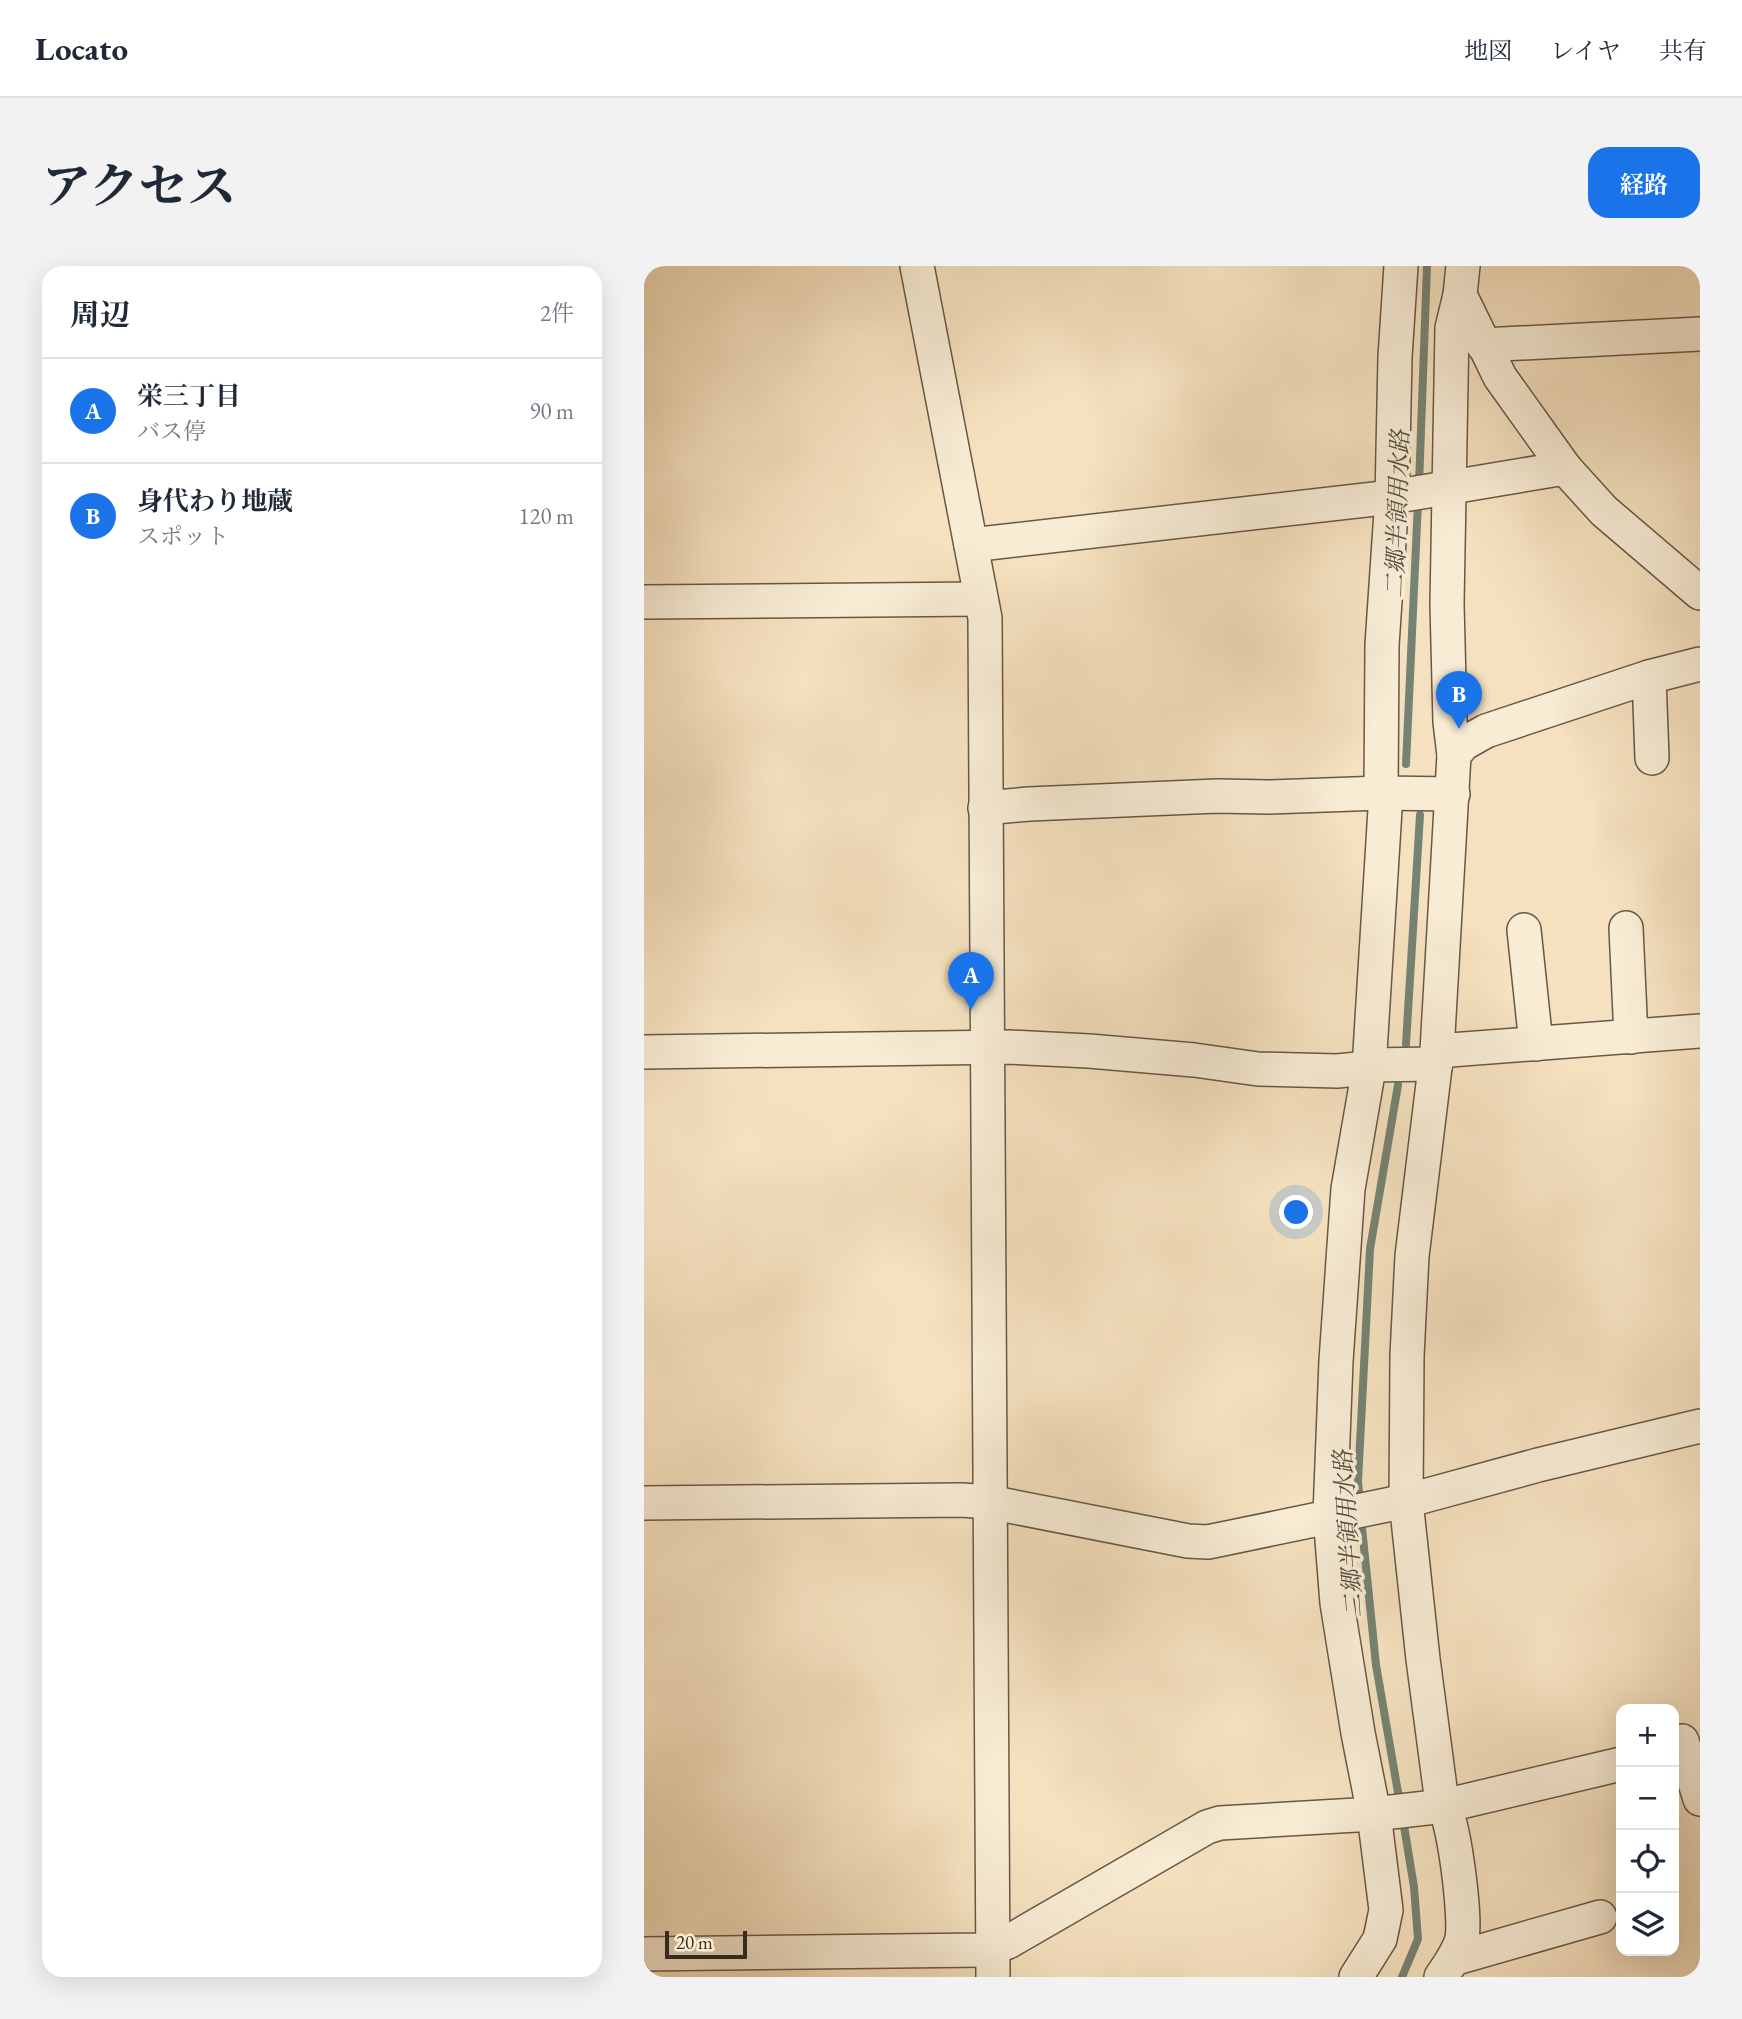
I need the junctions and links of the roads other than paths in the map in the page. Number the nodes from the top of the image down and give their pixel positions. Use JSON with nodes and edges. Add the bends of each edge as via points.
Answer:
{"nodes":[{"id":1,"x":917,"y":266,"type":"edge"},
{"id":2,"x":1401,"y":266,"type":"edge"},
{"id":3,"x":1462,"y":281,"type":"edge"},
{"id":4,"x":1700,"y":334,"type":"edge"},
{"id":5,"x":1483,"y":345,"type":"junction"},
{"id":6,"x":1565,"y":468,"type":"junction"},
{"id":7,"x":1448,"y":489,"type":"junction"},
{"id":8,"x":1392,"y":497,"type":"junction"},
{"id":9,"x":971,"y":545,"type":"junction"},
{"id":10,"x":1700,"y":593,"type":"edge"},
{"id":11,"x":981,"y":599,"type":"junction"},
{"id":12,"x":644,"y":602,"type":"edge"},
{"id":13,"x":1700,"y":664,"type":"edge"},
{"id":14,"x":1649,"y":677,"type":"junction"},
{"id":15,"x":1454,"y":755,"type":"junction"},
{"id":16,"x":1652,"y":758,"type":"dead end"},
{"id":17,"x":1383,"y":793,"type":"junction"},
{"id":18,"x":1453,"y":794,"type":"junction"},
{"id":19,"x":985,"y":808,"type":"junction"},
{"id":20,"x":1626,"y":928,"type":"dead end"},
{"id":21,"x":1524,"y":930,"type":"dead end"},
{"id":22,"x":1700,"y":1031,"type":"edge"},
{"id":23,"x":1631,"y":1037,"type":"junction"},
{"id":24,"x":1536,"y":1044,"type":"junction"},
{"id":25,"x":986,"y":1048,"type":"junction"},
{"id":26,"x":644,"y":1052,"type":"edge"},
{"id":27,"x":1436,"y":1058,"type":"junction"},
{"id":28,"x":1369,"y":1066,"type":"junction"},
{"id":29,"x":1700,"y":1426,"type":"edge"},
{"id":30,"x":1406,"y":1501,"type":"junction"},
{"id":31,"x":989,"y":1502,"type":"junction"},
{"id":32,"x":644,"y":1503,"type":"edge"},
{"id":33,"x":1330,"y":1515,"type":"junction"},
{"id":34,"x":1685,"y":1740,"type":"edge"},
{"id":35,"x":1616,"y":1765,"type":"edge"},
{"id":36,"x":1700,"y":1799,"type":"edge"},
{"id":37,"x":1444,"y":1806,"type":"junction"},
{"id":38,"x":1374,"y":1814,"type":"junction"},
{"id":39,"x":1600,"y":1917,"type":"dead end"},
{"id":40,"x":644,"y":1954,"type":"edge"},
{"id":41,"x":993,"y":1962,"type":"edge"},
{"id":42,"x":1447,"y":1968,"type":"edge"},
{"id":43,"x":1356,"y":1977,"type":"edge"}],
"edges":[{"from":1,"to":9,"type":"street"},
{"from":2,"to":8,"type":"street"},
{"from":3,"to":5,"type":"street"},
{"from":3,"to":7,"type":"street","via":[[1452,328]]},
{"from":4,"to":5,"type":"street"},
{"from":5,"to":6,"type":"street","via":[[1500,377]]},
{"from":6,"to":7,"type":"street"},
{"from":6,"to":10,"type":"street","via":[[1604,511]]},
{"from":7,"to":8,"type":"street"},
{"from":7,"to":15,"type":"street"},
{"from":8,"to":9,"type":"street"},
{"from":8,"to":17,"type":"street","via":[[1382,645]]},
{"from":9,"to":11,"type":"street"},
{"from":11,"to":12,"type":"street"},
{"from":11,"to":19,"type":"street","via":[[985,618]]},
{"from":13,"to":14,"type":"street"},
{"from":14,"to":15,"type":"street","via":[[1486,731]]},
{"from":14,"to":16,"type":"street"},
{"from":15,"to":18,"type":"street"},
{"from":17,"to":18,"type":"street"},
{"from":17,"to":19,"type":"street"},
{"from":17,"to":28,"type":"street"},
{"from":18,"to":27,"type":"street"},
{"from":19,"to":25,"type":"street"},
{"from":20,"to":23,"type":"street"},
{"from":21,"to":24,"type":"street"},
{"from":22,"to":23,"type":"street"},
{"from":23,"to":24,"type":"street"},
{"from":24,"to":27,"type":"street"},
{"from":25,"to":26,"type":"street"},
{"from":25,"to":28,"type":"street","via":[[1089,1051],[1258,1069],[1337,1071]]},
{"from":25,"to":31,"type":"street"},
{"from":27,"to":28,"type":"street"},
{"from":27,"to":30,"type":"street","via":[[1412,1256]]},
{"from":28,"to":33,"type":"street","via":[[1348,1189]]},
{"from":29,"to":30,"type":"street"},
{"from":30,"to":33,"type":"street"},
{"from":30,"to":37,"type":"street"},
{"from":31,"to":32,"type":"street"},
{"from":31,"to":33,"type":"street","via":[[1208,1542]]},
{"from":31,"to":41,"type":"street"},
{"from":33,"to":38,"type":"street","via":[[1337,1603]]},
{"from":34,"to":36,"type":"street"},
{"from":35,"to":37,"type":"street"},
{"from":37,"to":38,"type":"street"},
{"from":37,"to":42,"type":"street","via":[[1452,1833],[1463,1923],[1462,1940]]},
{"from":38,"to":41,"type":"street","via":[[1207,1827],[1008,1942]]},
{"from":38,"to":43,"type":"street","via":[[1386,1910],[1380,1938]]},
{"from":39,"to":42,"type":"street"},
{"from":40,"to":41,"type":"street","via":[[983,1950]]}]}
